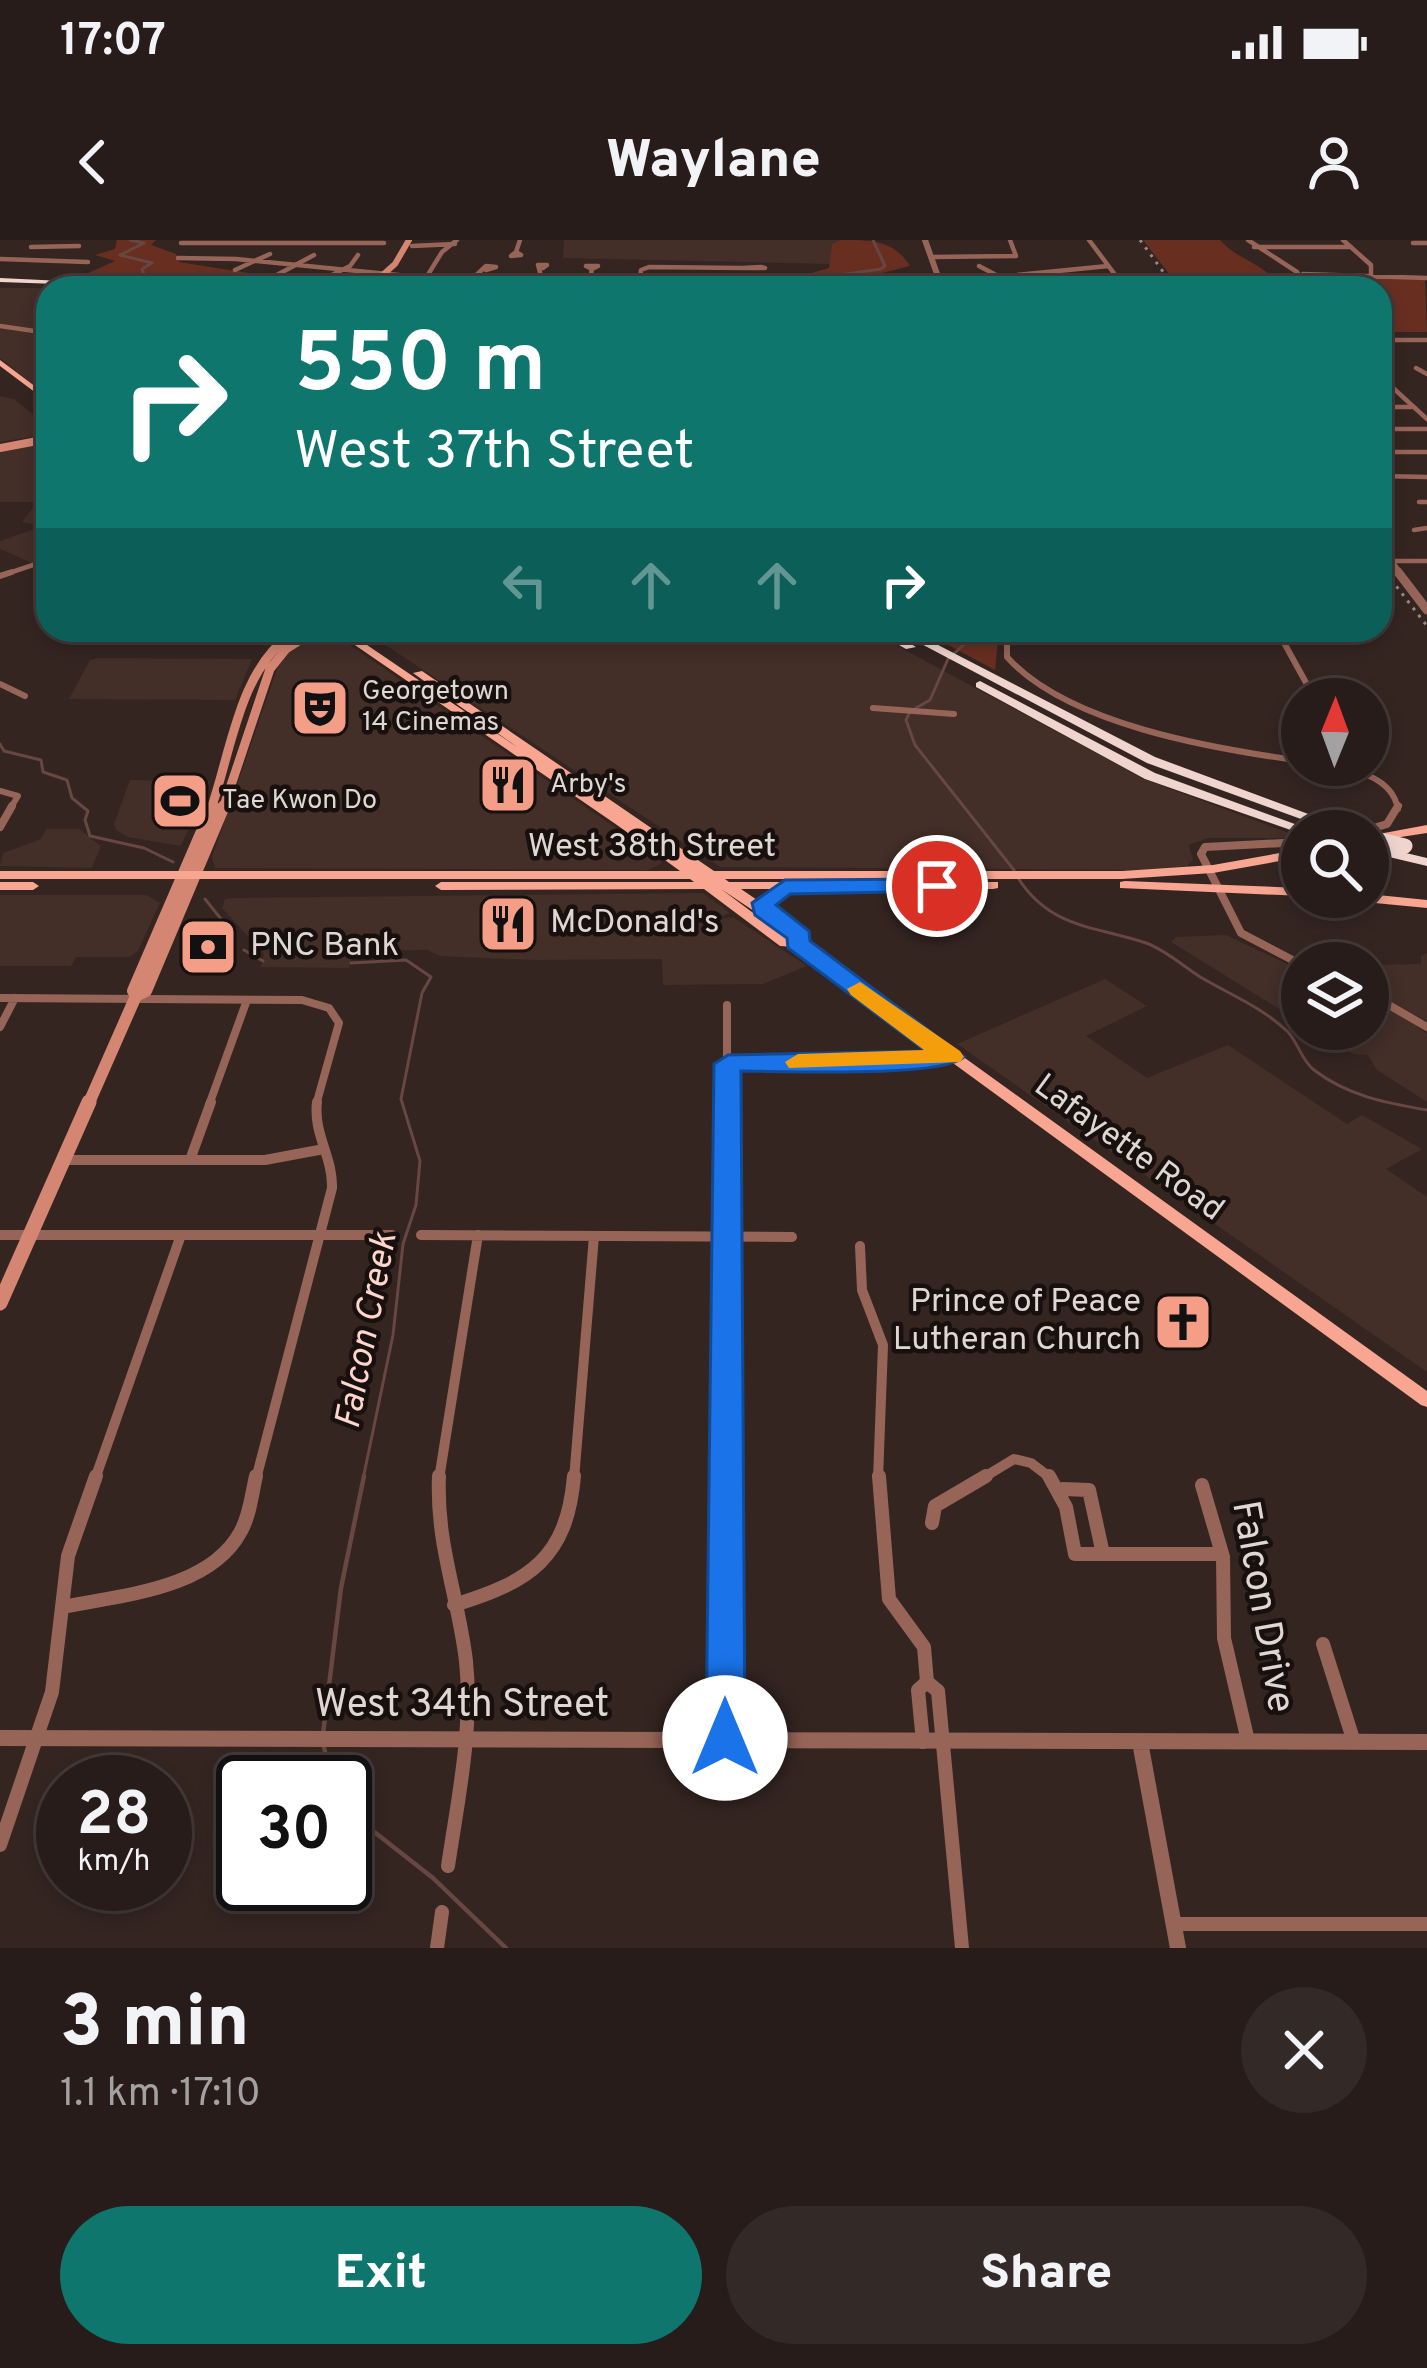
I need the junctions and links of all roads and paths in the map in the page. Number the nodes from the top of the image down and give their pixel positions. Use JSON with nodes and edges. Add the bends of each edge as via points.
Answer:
{"nodes":[{"id":1,"x":520,"y":240,"type":"edge"},
{"id":2,"x":925,"y":240,"type":"edge"},
{"id":3,"x":1010,"y":240,"type":"edge"},
{"id":4,"x":1088,"y":240,"type":"edge"},
{"id":5,"x":1248,"y":240,"type":"edge"},
{"id":6,"x":1343,"y":240,"type":"edge"},
{"id":7,"x":456,"y":242,"type":"edge"},
{"id":8,"x":78,"y":243,"type":"edge"},
{"id":9,"x":182,"y":243,"type":"dead end"},
{"id":10,"x":413,"y":243,"type":"edge"},
{"id":11,"x":1413,"y":243,"type":"edge"},
{"id":12,"x":1427,"y":243,"type":"edge"},
{"id":13,"x":384,"y":244,"type":"edge"},
{"id":14,"x":31,"y":247,"type":"dead end"},
{"id":15,"x":1255,"y":247,"type":"junction"},
{"id":16,"x":1351,"y":247,"type":"junction"},
{"id":17,"x":517,"y":252,"type":"dead end"},
{"id":18,"x":270,"y":254,"type":"dead end"},
{"id":19,"x":314,"y":255,"type":"dead end"},
{"id":20,"x":358,"y":255,"type":"dead end"},
{"id":21,"x":931,"y":257,"type":"junction"},
{"id":22,"x":178,"y":258,"type":"dead end"},
{"id":23,"x":0,"y":259,"type":"edge"},
{"id":24,"x":257,"y":261,"type":"junction"},
{"id":25,"x":65,"y":262,"type":"junction"},
{"id":26,"x":88,"y":262,"type":"dead end"},
{"id":27,"x":295,"y":266,"type":"junction"},
{"id":28,"x":979,"y":266,"type":"dead end"},
{"id":29,"x":1108,"y":266,"type":"junction"},
{"id":30,"x":543,"y":268,"type":"dead end"},
{"id":31,"x":743,"y":268,"type":"dead end"},
{"id":32,"x":592,"y":269,"type":"dead end"},
{"id":33,"x":235,"y":270,"type":"dead end"},
{"id":34,"x":486,"y":271,"type":"dead end"},
{"id":35,"x":336,"y":272,"type":"junction"},
{"id":36,"x":429,"y":273,"type":"dead end"},
{"id":37,"x":1303,"y":274,"type":"joint"},
{"id":38,"x":388,"y":275,"type":"junction"},
{"id":39,"x":275,"y":276,"type":"dead end"},
{"id":40,"x":329,"y":276,"type":"edge"},
{"id":41,"x":405,"y":276,"type":"edge"},
{"id":42,"x":478,"y":276,"type":"edge"},
{"id":43,"x":541,"y":276,"type":"edge"},
{"id":44,"x":591,"y":276,"type":"edge"},
{"id":45,"x":640,"y":276,"type":"edge"},
{"id":46,"x":938,"y":276,"type":"edge"},
{"id":47,"x":995,"y":276,"type":"edge"},
{"id":48,"x":1007,"y":276,"type":"edge"},
{"id":49,"x":1116,"y":276,"type":"edge"},
{"id":50,"x":1337,"y":276,"type":"edge"},
{"id":51,"x":1371,"y":276,"type":"edge"},
{"id":52,"x":1392,"y":278,"type":"edge"},
{"id":53,"x":1427,"y":278,"type":"edge"},
{"id":54,"x":0,"y":281,"type":"edge"},
{"id":55,"x":36,"y":283,"type":"edge"},
{"id":56,"x":36,"y":284,"type":"edge"},
{"id":57,"x":0,"y":326,"type":"edge"},
{"id":58,"x":36,"y":331,"type":"edge"},
{"id":59,"x":1392,"y":341,"type":"edge"},
{"id":60,"x":1426,"y":342,"type":"edge"},
{"id":61,"x":3,"y":367,"type":"edge"},
{"id":62,"x":1416,"y":368,"type":"dead end"},
{"id":63,"x":1427,"y":374,"type":"edge"},
{"id":64,"x":1392,"y":390,"type":"edge"},
{"id":65,"x":36,"y":394,"type":"edge"},
{"id":66,"x":1392,"y":407,"type":"edge"},
{"id":67,"x":1411,"y":407,"type":"junction"},
{"id":68,"x":1427,"y":418,"type":"edge"},
{"id":69,"x":1392,"y":429,"type":"edge"},
{"id":70,"x":1427,"y":429,"type":"edge"},
{"id":71,"x":36,"y":440,"type":"edge"},
{"id":72,"x":0,"y":446,"type":"edge"},
{"id":73,"x":1392,"y":452,"type":"edge"},
{"id":74,"x":1427,"y":452,"type":"edge"},
{"id":75,"x":1392,"y":476,"type":"edge"},
{"id":76,"x":1427,"y":477,"type":"edge"},
{"id":77,"x":1427,"y":528,"type":"edge"},
{"id":78,"x":1414,"y":530,"type":"dead end"},
{"id":79,"x":1392,"y":563,"type":"edge"},
{"id":80,"x":1427,"y":563,"type":"edge"},
{"id":81,"x":36,"y":564,"type":"edge"},
{"id":82,"x":1392,"y":564,"type":"edge"},
{"id":83,"x":0,"y":576,"type":"edge"},
{"id":84,"x":1427,"y":610,"type":"edge"},
{"id":85,"x":281,"y":642,"type":"edge"},
{"id":86,"x":297,"y":642,"type":"edge"},
{"id":87,"x":356,"y":642,"type":"edge"},
{"id":88,"x":372,"y":642,"type":"edge"},
{"id":89,"x":909,"y":642,"type":"edge"},
{"id":90,"x":915,"y":642,"type":"edge"},
{"id":91,"x":1007,"y":642,"type":"edge"},
{"id":92,"x":1284,"y":642,"type":"edge"},
{"id":93,"x":921,"y":647,"type":"junction"},
{"id":94,"x":975,"y":676,"type":"junction"},
{"id":95,"x":1303,"y":678,"type":"edge"},
{"id":96,"x":0,"y":684,"type":"edge"},
{"id":97,"x":15,"y":692,"type":"junction"},
{"id":98,"x":25,"y":696,"type":"dead end"},
{"id":99,"x":0,"y":699,"type":"edge"},
{"id":100,"x":873,"y":708,"type":"dead end"},
{"id":101,"x":949,"y":714,"type":"dead end"},
{"id":102,"x":1281,"y":758,"type":"edge"},
{"id":103,"x":1383,"y":786,"type":"edge"},
{"id":104,"x":0,"y":791,"type":"edge"},
{"id":105,"x":1284,"y":810,"type":"edge"},
{"id":106,"x":1389,"y":823,"type":"edge"},
{"id":107,"x":1281,"y":826,"type":"edge"},
{"id":108,"x":0,"y":827,"type":"edge"},
{"id":109,"x":1427,"y":829,"type":"edge"},
{"id":110,"x":1389,"y":835,"type":"edge"},
{"id":111,"x":1281,"y":836,"type":"edge"},
{"id":112,"x":1389,"y":843,"type":"edge"},
{"id":113,"x":1427,"y":851,"type":"edge"},
{"id":114,"x":1389,"y":853,"type":"edge"},
{"id":115,"x":668,"y":856,"type":"junction"},
{"id":116,"x":1281,"y":858,"type":"edge"},
{"id":117,"x":1427,"y":862,"type":"edge"},
{"id":118,"x":1213,"y":869,"type":"junction"},
{"id":119,"x":650,"y":875,"type":"junction"},
{"id":120,"x":694,"y":875,"type":"junction"},
{"id":121,"x":3,"y":878,"type":"edge"},
{"id":122,"x":188,"y":880,"type":"junction"},
{"id":123,"x":986,"y":880,"type":"junction"},
{"id":124,"x":1053,"y":880,"type":"junction"},
{"id":125,"x":427,"y":881,"type":"junction"},
{"id":126,"x":712,"y":881,"type":"junction"},
{"id":127,"x":1117,"y":885,"type":"junction"},
{"id":128,"x":732,"y":887,"type":"junction"},
{"id":129,"x":785,"y":887,"type":"junction"},
{"id":130,"x":1221,"y":887,"type":"junction"},
{"id":131,"x":1281,"y":891,"type":"edge"},
{"id":132,"x":1389,"y":900,"type":"edge"},
{"id":133,"x":1427,"y":904,"type":"edge"},
{"id":134,"x":764,"y":910,"type":"junction"},
{"id":135,"x":797,"y":943,"type":"junction"},
{"id":136,"x":1281,"y":954,"type":"edge"},
{"id":137,"x":0,"y":998,"type":"edge"},
{"id":138,"x":15,"y":998,"type":"junction"},
{"id":139,"x":136,"y":998,"type":"junction"},
{"id":140,"x":247,"y":1000,"type":"junction"},
{"id":141,"x":728,"y":1004,"type":"dead end"},
{"id":142,"x":1389,"y":1005,"type":"edge"},
{"id":143,"x":0,"y":1027,"type":"edge"},
{"id":144,"x":1427,"y":1027,"type":"edge"},
{"id":145,"x":950,"y":1057,"type":"junction"},
{"id":146,"x":728,"y":1064,"type":"junction"},
{"id":147,"x":324,"y":1149,"type":"junction"},
{"id":148,"x":64,"y":1160,"type":"junction"},
{"id":149,"x":190,"y":1160,"type":"junction"},
{"id":150,"x":0,"y":1234,"type":"edge"},
{"id":151,"x":30,"y":1235,"type":"junction"},
{"id":152,"x":181,"y":1235,"type":"junction"},
{"id":153,"x":320,"y":1235,"type":"junction"},
{"id":154,"x":392,"y":1235,"type":"dead end"},
{"id":155,"x":421,"y":1235,"type":"dead end"},
{"id":156,"x":478,"y":1235,"type":"junction"},
{"id":157,"x":594,"y":1236,"type":"junction"},
{"id":158,"x":728,"y":1237,"type":"junction"},
{"id":159,"x":792,"y":1237,"type":"dead end"},
{"id":160,"x":860,"y":1246,"type":"dead end"},
{"id":161,"x":0,"y":1304,"type":"edge"},
{"id":162,"x":1427,"y":1400,"type":"edge"},
{"id":163,"x":1202,"y":1485,"type":"dead end"},
{"id":164,"x":1063,"y":1490,"type":"junction"},
{"id":165,"x":932,"y":1523,"type":"dead end"},
{"id":166,"x":1103,"y":1554,"type":"junction"},
{"id":167,"x":1222,"y":1554,"type":"junction"},
{"id":168,"x":454,"y":1605,"type":"junction"},
{"id":169,"x":63,"y":1607,"type":"junction"},
{"id":170,"x":1323,"y":1644,"type":"dead end"},
{"id":171,"x":0,"y":1738,"type":"edge"},
{"id":172,"x":36,"y":1738,"type":"junction"},
{"id":173,"x":465,"y":1738,"type":"junction"},
{"id":174,"x":725,"y":1738,"type":"junction"},
{"id":175,"x":1248,"y":1741,"type":"junction"},
{"id":176,"x":932,"y":1742,"type":"junction"},
{"id":177,"x":1139,"y":1742,"type":"junction"},
{"id":178,"x":1354,"y":1742,"type":"junction"},
{"id":179,"x":1427,"y":1742,"type":"edge"},
{"id":180,"x":0,"y":1845,"type":"edge"},
{"id":181,"x":448,"y":1866,"type":"dead end"},
{"id":182,"x":442,"y":1912,"type":"dead end"},
{"id":183,"x":1174,"y":1924,"type":"junction"},
{"id":184,"x":1427,"y":1924,"type":"edge"},
{"id":185,"x":437,"y":1948,"type":"edge"},
{"id":186,"x":962,"y":1948,"type":"edge"},
{"id":187,"x":1178,"y":1948,"type":"edge"}],
"edges":[{"from":1,"to":17,"type":"street"},
{"from":2,"to":21,"type":"street"},
{"from":3,"to":21,"type":"street","via":[[1016,256]]},
{"from":4,"to":29,"type":"street"},
{"from":5,"to":15,"type":"street"},
{"from":6,"to":16,"type":"street"},
{"from":7,"to":10,"type":"street"},
{"from":7,"to":36,"type":"street"},
{"from":8,"to":14,"type":"street"},
{"from":8,"to":25,"type":"street","via":[[79,253]]},
{"from":9,"to":13,"type":"street"},
{"from":10,"to":13,"type":"street"},
{"from":10,"to":38,"type":"main road"},
{"from":11,"to":12,"type":"street"},
{"from":15,"to":16,"type":"street"},
{"from":15,"to":37,"type":"street"},
{"from":16,"to":51,"type":"street","via":[[1372,266]]},
{"from":18,"to":24,"type":"street"},
{"from":19,"to":27,"type":"street"},
{"from":20,"to":35,"type":"street"},
{"from":21,"to":46,"type":"street"},
{"from":22,"to":24,"type":"street"},
{"from":23,"to":25,"type":"street"},
{"from":24,"to":27,"type":"street"},
{"from":24,"to":33,"type":"street"},
{"from":25,"to":26,"type":"street"},
{"from":27,"to":35,"type":"street"},
{"from":27,"to":39,"type":"street"},
{"from":28,"to":47,"type":"street"},
{"from":29,"to":48,"type":"street"},
{"from":29,"to":49,"type":"street"},
{"from":30,"to":43,"type":"street"},
{"from":31,"to":45,"type":"street","via":[[655,266]]},
{"from":32,"to":44,"type":"street"},
{"from":34,"to":42,"type":"street"},
{"from":35,"to":38,"type":"street"},
{"from":35,"to":40,"type":"street"},
{"from":37,"to":50,"type":"street"},
{"from":38,"to":41,"type":"street"},
{"from":52,"to":53,"type":"street"},
{"from":54,"to":55,"type":"highway"},
{"from":54,"to":56,"type":"highway"},
{"from":57,"to":58,"type":"street"},
{"from":59,"to":60,"type":"street"},
{"from":61,"to":65,"type":"main road"},
{"from":62,"to":63,"type":"street"},
{"from":64,"to":67,"type":"street"},
{"from":66,"to":67,"type":"street"},
{"from":67,"to":68,"type":"street"},
{"from":69,"to":70,"type":"street"},
{"from":71,"to":72,"type":"main road"},
{"from":73,"to":74,"type":"street"},
{"from":75,"to":76,"type":"street"},
{"from":77,"to":78,"type":"street"},
{"from":79,"to":80,"type":"street"},
{"from":81,"to":83,"type":"street"},
{"from":82,"to":84,"type":"street"},
{"from":85,"to":122,"type":"main road","via":[[256,671]]},
{"from":86,"to":122,"type":"main road","via":[[273,664],[214,838]]},
{"from":87,"to":115,"type":"main road","name":"Lafayette Road"},
{"from":88,"to":126,"type":"main road","name":"Lafayette Road"},
{"from":89,"to":93,"type":"highway"},
{"from":90,"to":93,"type":"highway"},
{"from":91,"to":102,"type":"street","via":[[1007,657],[1020,671],[1120,724],[1183,744]]},
{"from":92,"to":95,"type":"street"},
{"from":93,"to":94,"type":"highway"},
{"from":94,"to":105,"type":"highway","via":[[1151,760]]},
{"from":94,"to":107,"type":"highway","via":[[1140,772]]},
{"from":96,"to":97,"type":"street"},
{"from":97,"to":98,"type":"street"},
{"from":97,"to":99,"type":"street"},
{"from":100,"to":101,"type":"street"},
{"from":103,"to":106,"type":"street","via":[[1400,808]]},
{"from":104,"to":108,"type":"street","via":[[18,796]]},
{"from":109,"to":110,"type":"main road"},
{"from":111,"to":118,"type":"street","via":[[1211,844],[1202,854]]},
{"from":112,"to":113,"type":"highway","bridge":true},
{"from":114,"to":117,"type":"highway"},
{"from":115,"to":119,"type":"main road"},
{"from":115,"to":120,"type":"main road","name":"Lafayette Road"},
{"from":116,"to":118,"type":"main road","name":"West 38th Street"},
{"from":118,"to":124,"type":"main road","name":"West 38th Street"},
{"from":118,"to":127,"type":"main road"},
{"from":118,"to":130,"type":"street"},
{"from":119,"to":120,"type":"main road","name":"West 38th Street"},
{"from":119,"to":125,"type":"main road","name":"West 38th Street"},
{"from":120,"to":126,"type":"main road","name":"Lafayette Road"},
{"from":121,"to":122,"type":"main road","name":"West 38th Street"},
{"from":122,"to":125,"type":"main road","name":"West 38th Street"},
{"from":122,"to":125,"type":"main road","name":"West 38th Street"},
{"from":122,"to":139,"type":"main road"},
{"from":123,"to":124,"type":"main road","name":"West 38th Street"},
{"from":123,"to":126,"type":"main road","name":"West 38th Street"},
{"from":123,"to":129,"type":"main road","name":"West 38th Street"},
{"from":124,"to":127,"type":"main road","name":"West 38th Street"},
{"from":125,"to":126,"type":"main road","name":"West 38th Street"},
{"from":126,"to":128,"type":"main road","name":"West 38th Street"},
{"from":126,"to":135,"type":"main road","name":"Lafayette Road","via":[[785,943]]},
{"from":127,"to":130,"type":"main road","name":"West 38th Street"},
{"from":128,"to":129,"type":"main road","name":"West 38th Street"},
{"from":128,"to":134,"type":"main road","name":"Lafayette Road"},
{"from":129,"to":134,"type":"main road","via":[[770,894]]},
{"from":130,"to":131,"type":"main road","name":"West 38th Street"},
{"from":130,"to":136,"type":"street","via":[[1241,932]]},
{"from":132,"to":133,"type":"main road"},
{"from":134,"to":135,"type":"main road","name":"Lafayette Road","via":[[800,936]]},
{"from":135,"to":145,"type":"main road","name":"Lafayette Road"},
{"from":137,"to":138,"type":"street"},
{"from":138,"to":139,"type":"street"},
{"from":138,"to":143,"type":"street"},
{"from":139,"to":140,"type":"street"},
{"from":139,"to":148,"type":"main road"},
{"from":140,"to":147,"type":"street","via":[[310,1000],[332,1010],[338,1029],[315,1112]]},
{"from":140,"to":149,"type":"street"},
{"from":141,"to":146,"type":"street"},
{"from":142,"to":144,"type":"street"},
{"from":145,"to":146,"type":"street"},
{"from":145,"to":162,"type":"main road","name":"Lafayette Road"},
{"from":146,"to":158,"type":"street"},
{"from":147,"to":149,"type":"street","via":[[276,1160]]},
{"from":147,"to":153,"type":"street","via":[[333,1179]]},
{"from":148,"to":149,"type":"street"},
{"from":148,"to":151,"type":"main road"},
{"from":150,"to":151,"type":"street"},
{"from":151,"to":152,"type":"street"},
{"from":151,"to":161,"type":"main road"},
{"from":152,"to":153,"type":"street"},
{"from":152,"to":169,"type":"street","via":[[71,1545]]},
{"from":153,"to":154,"type":"street"},
{"from":153,"to":169,"type":"street","via":[[237,1539],[190,1577]]},
{"from":155,"to":156,"type":"street"},
{"from":156,"to":157,"type":"street"},
{"from":156,"to":168,"type":"street","via":[[438,1492],[440,1550]]},
{"from":157,"to":158,"type":"street"},
{"from":157,"to":168,"type":"street","via":[[565,1532],[530,1575]]},
{"from":158,"to":159,"type":"street"},
{"from":158,"to":174,"type":"street"},
{"from":160,"to":176,"type":"street","via":[[862,1290],[883,1345],[878,1487],[890,1599],[923,1647],[927,1682],[938,1691]]},
{"from":163,"to":167,"type":"street","name":"Falcon Drive"},
{"from":164,"to":165,"type":"street","via":[[1045,1469],[1014,1459],[935,1506]]},
{"from":164,"to":166,"type":"street","via":[[1089,1490]]},
{"from":164,"to":166,"type":"street","via":[[1075,1554]]},
{"from":166,"to":167,"type":"street"},
{"from":167,"to":175,"type":"street","name":"Falcon Drive","via":[[1224,1638]]},
{"from":168,"to":173,"type":"street","via":[[466,1668]]},
{"from":169,"to":172,"type":"street","via":[[55,1676]]},
{"from":170,"to":178,"type":"street"},
{"from":171,"to":172,"type":"street","name":"West 34th Street"},
{"from":172,"to":173,"type":"street","name":"West 34th Street"},
{"from":172,"to":180,"type":"street"},
{"from":173,"to":174,"type":"street","name":"West 34th Street"},
{"from":173,"to":181,"type":"street"},
{"from":174,"to":176,"type":"street","name":"West 34th Street"},
{"from":175,"to":177,"type":"street","name":"West 34th Street"},
{"from":175,"to":178,"type":"street","name":"West 34th Street"},
{"from":176,"to":177,"type":"street","name":"West 34th Street"},
{"from":176,"to":186,"type":"street"},
{"from":177,"to":183,"type":"street"},
{"from":178,"to":179,"type":"street","name":"West 34th Street"},
{"from":182,"to":185,"type":"street"},
{"from":183,"to":184,"type":"street"},
{"from":183,"to":187,"type":"street"}]}
